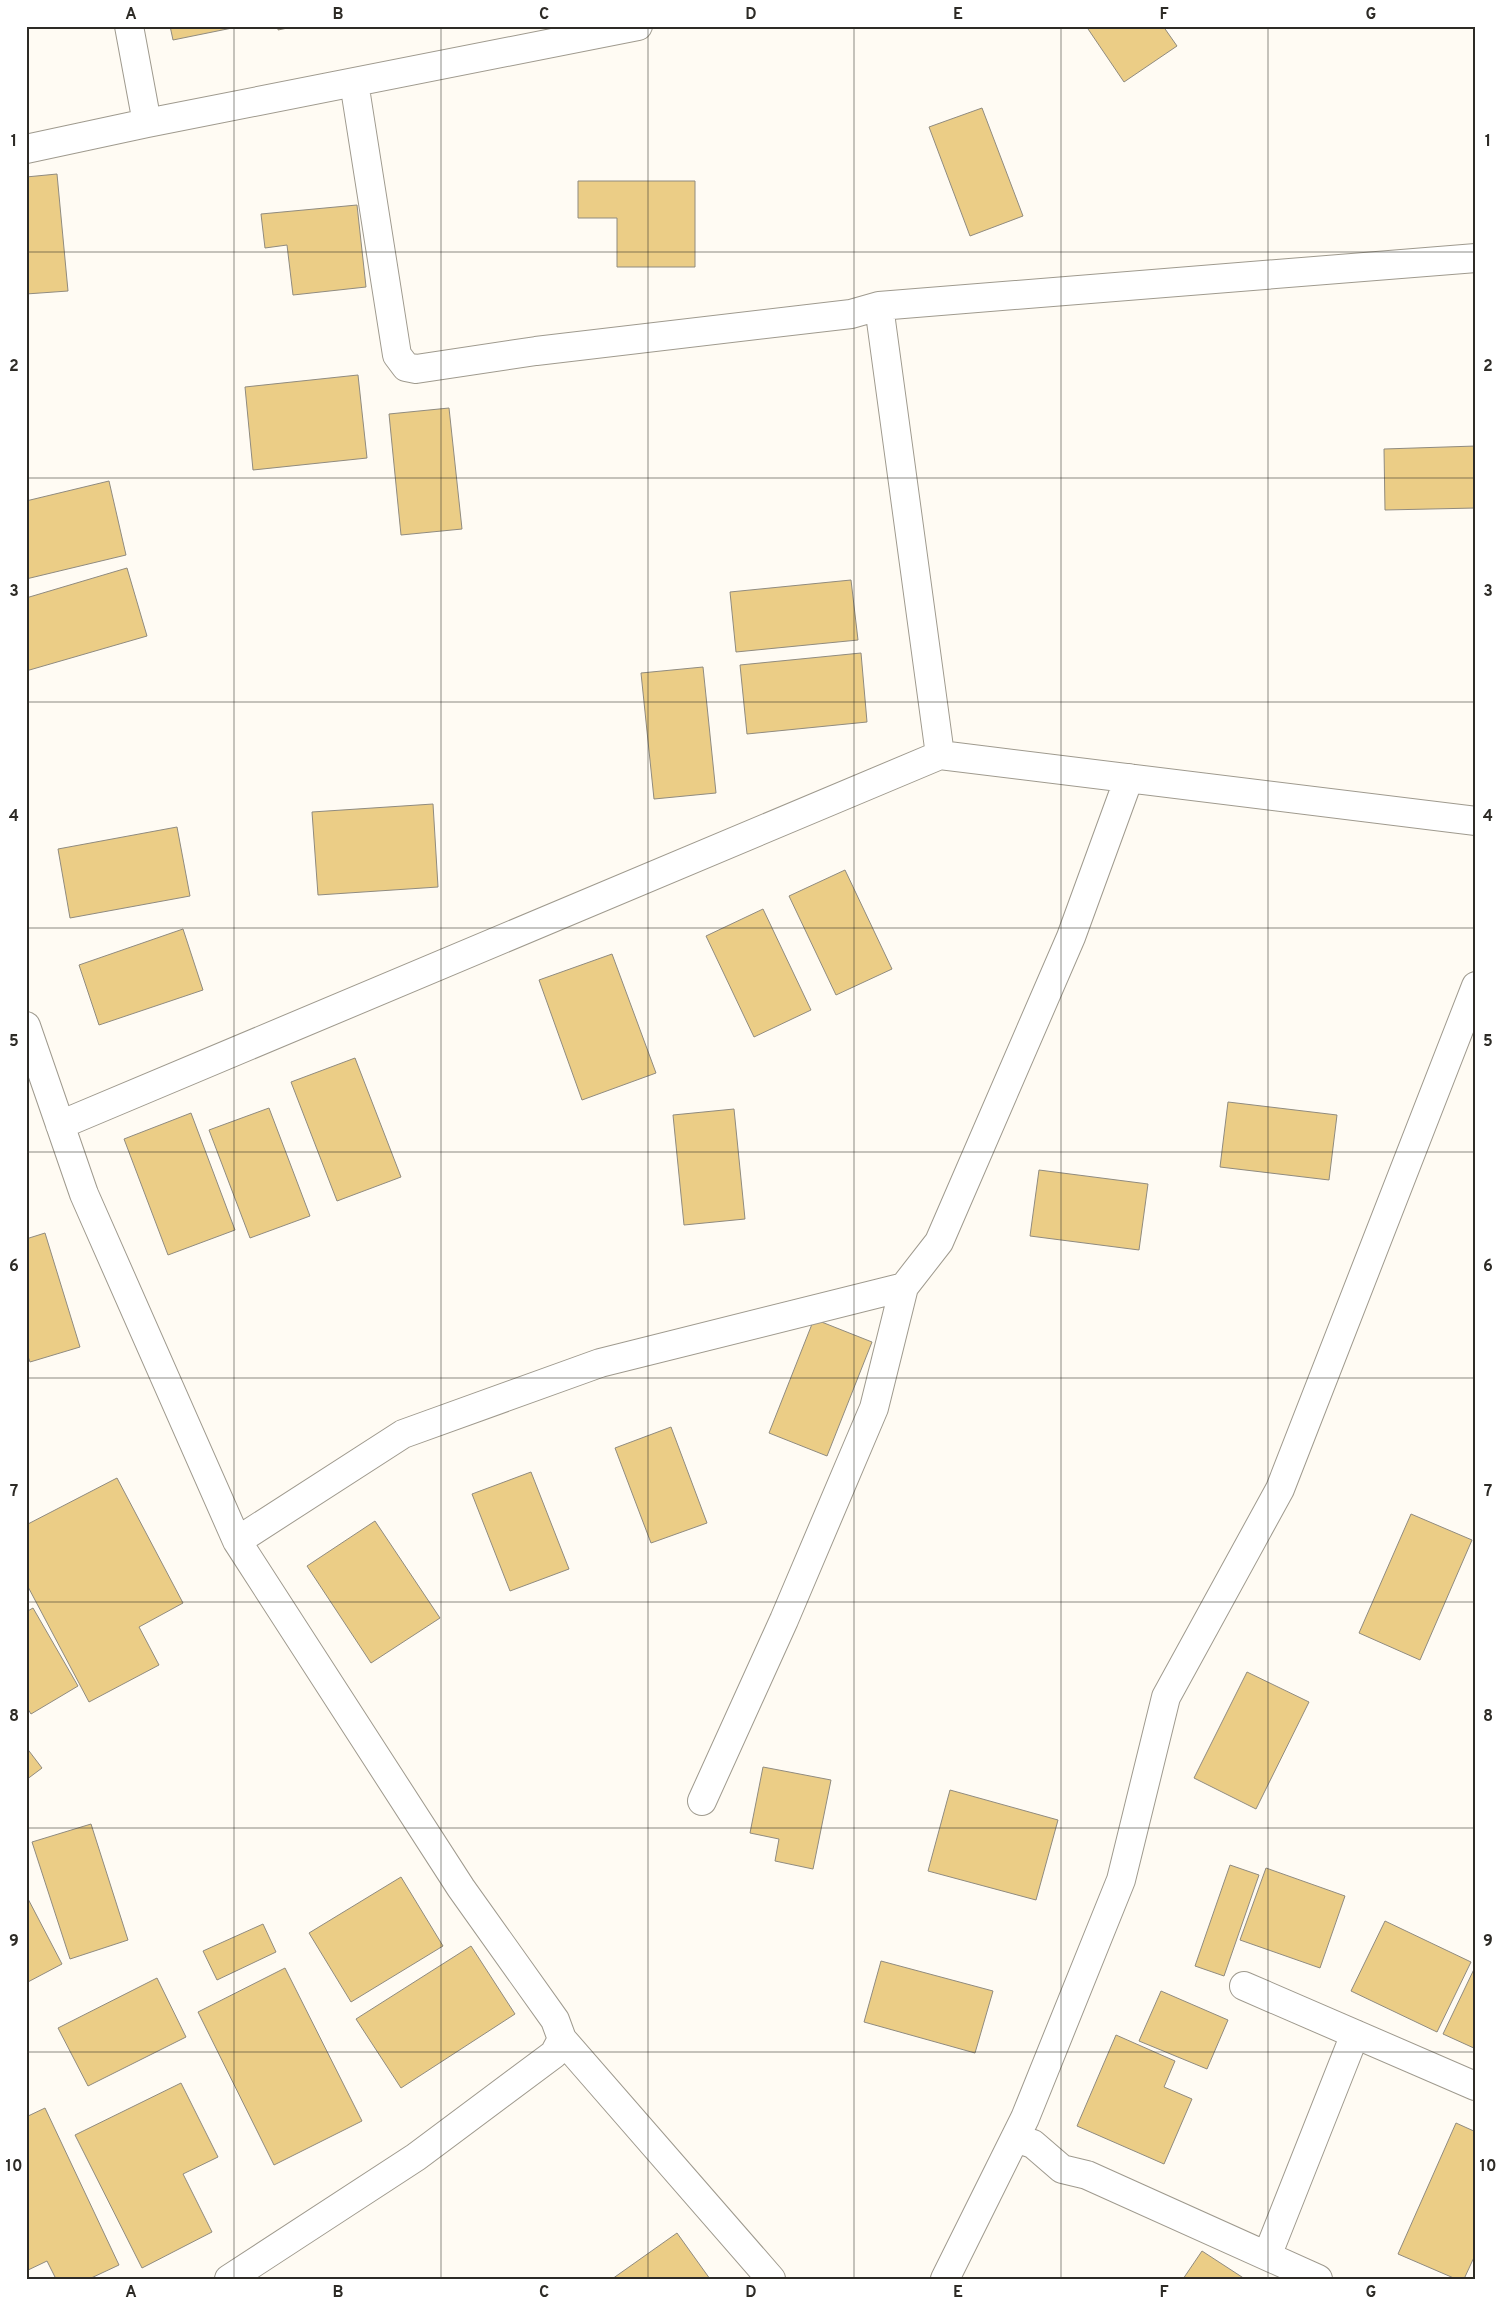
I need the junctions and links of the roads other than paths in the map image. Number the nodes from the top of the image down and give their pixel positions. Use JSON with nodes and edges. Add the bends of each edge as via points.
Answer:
{"nodes":[{"id":1,"x":129,"y":26,"type":"edge"},
{"id":2,"x":622,"y":28,"type":"edge"},
{"id":3,"x":354,"y":82,"type":"junction"},
{"id":4,"x":147,"y":123,"type":"junction"},
{"id":5,"x":26,"y":149,"type":"edge"},
{"id":6,"x":1476,"y":258,"type":"edge"},
{"id":7,"x":879,"y":306,"type":"junction"},
{"id":8,"x":940,"y":755,"type":"junction"},
{"id":9,"x":1129,"y":778,"type":"junction"},
{"id":10,"x":1476,"y":821,"type":"edge"},
{"id":11,"x":1476,"y":986,"type":"edge"},
{"id":12,"x":26,"y":1026,"type":"edge"},
{"id":13,"x":60,"y":1125,"type":"junction"},
{"id":14,"x":904,"y":1287,"type":"junction"},
{"id":15,"x":237,"y":1541,"type":"junction"},
{"id":16,"x":702,"y":1802,"type":"dead end"},
{"id":17,"x":1244,"y":1986,"type":"dead end"},
{"id":18,"x":1355,"y":2034,"type":"junction"},
{"id":19,"x":562,"y":2039,"type":"junction"},
{"id":20,"x":1475,"y":2086,"type":"edge"},
{"id":21,"x":1015,"y":2138,"type":"junction"},
{"id":22,"x":1267,"y":2256,"type":"junction"},
{"id":23,"x":229,"y":2279,"type":"edge"},
{"id":24,"x":771,"y":2279,"type":"edge"},
{"id":25,"x":945,"y":2279,"type":"edge"},
{"id":26,"x":1318,"y":2279,"type":"edge"}],
"edges":[{"from":1,"to":4,"type":"street"},
{"from":2,"to":3,"type":"street"},
{"from":3,"to":4,"type":"street"},
{"from":3,"to":7,"type":"street","via":[[397,355],[406,367],[416,369],[536,351],[841,315]]},
{"from":4,"to":5,"type":"street"},
{"from":6,"to":7,"type":"street"},
{"from":7,"to":8,"type":"street"},
{"from":8,"to":9,"type":"street"},
{"from":8,"to":13,"type":"street"},
{"from":9,"to":10,"type":"street"},
{"from":9,"to":14,"type":"street","via":[[1071,937],[939,1242]]},
{"from":11,"to":21,"type":"street","via":[[1280,1489],[1166,1697],[1122,1880]]},
{"from":12,"to":13,"type":"street"},
{"from":13,"to":15,"type":"street","via":[[84,1194]]},
{"from":14,"to":15,"type":"street","via":[[600,1363],[403,1434]]},
{"from":14,"to":16,"type":"street","via":[[874,1408]]},
{"from":15,"to":19,"type":"street","via":[[461,1888],[555,2020]]},
{"from":17,"to":18,"type":"street"},
{"from":18,"to":20,"type":"street"},
{"from":18,"to":22,"type":"street"},
{"from":19,"to":23,"type":"street","via":[[554,2054],[416,2157]]},
{"from":19,"to":24,"type":"street"},
{"from":21,"to":22,"type":"street","via":[[1033,2144],[1062,2169],[1087,2175]]},
{"from":21,"to":25,"type":"street"},
{"from":22,"to":26,"type":"street"}]}
